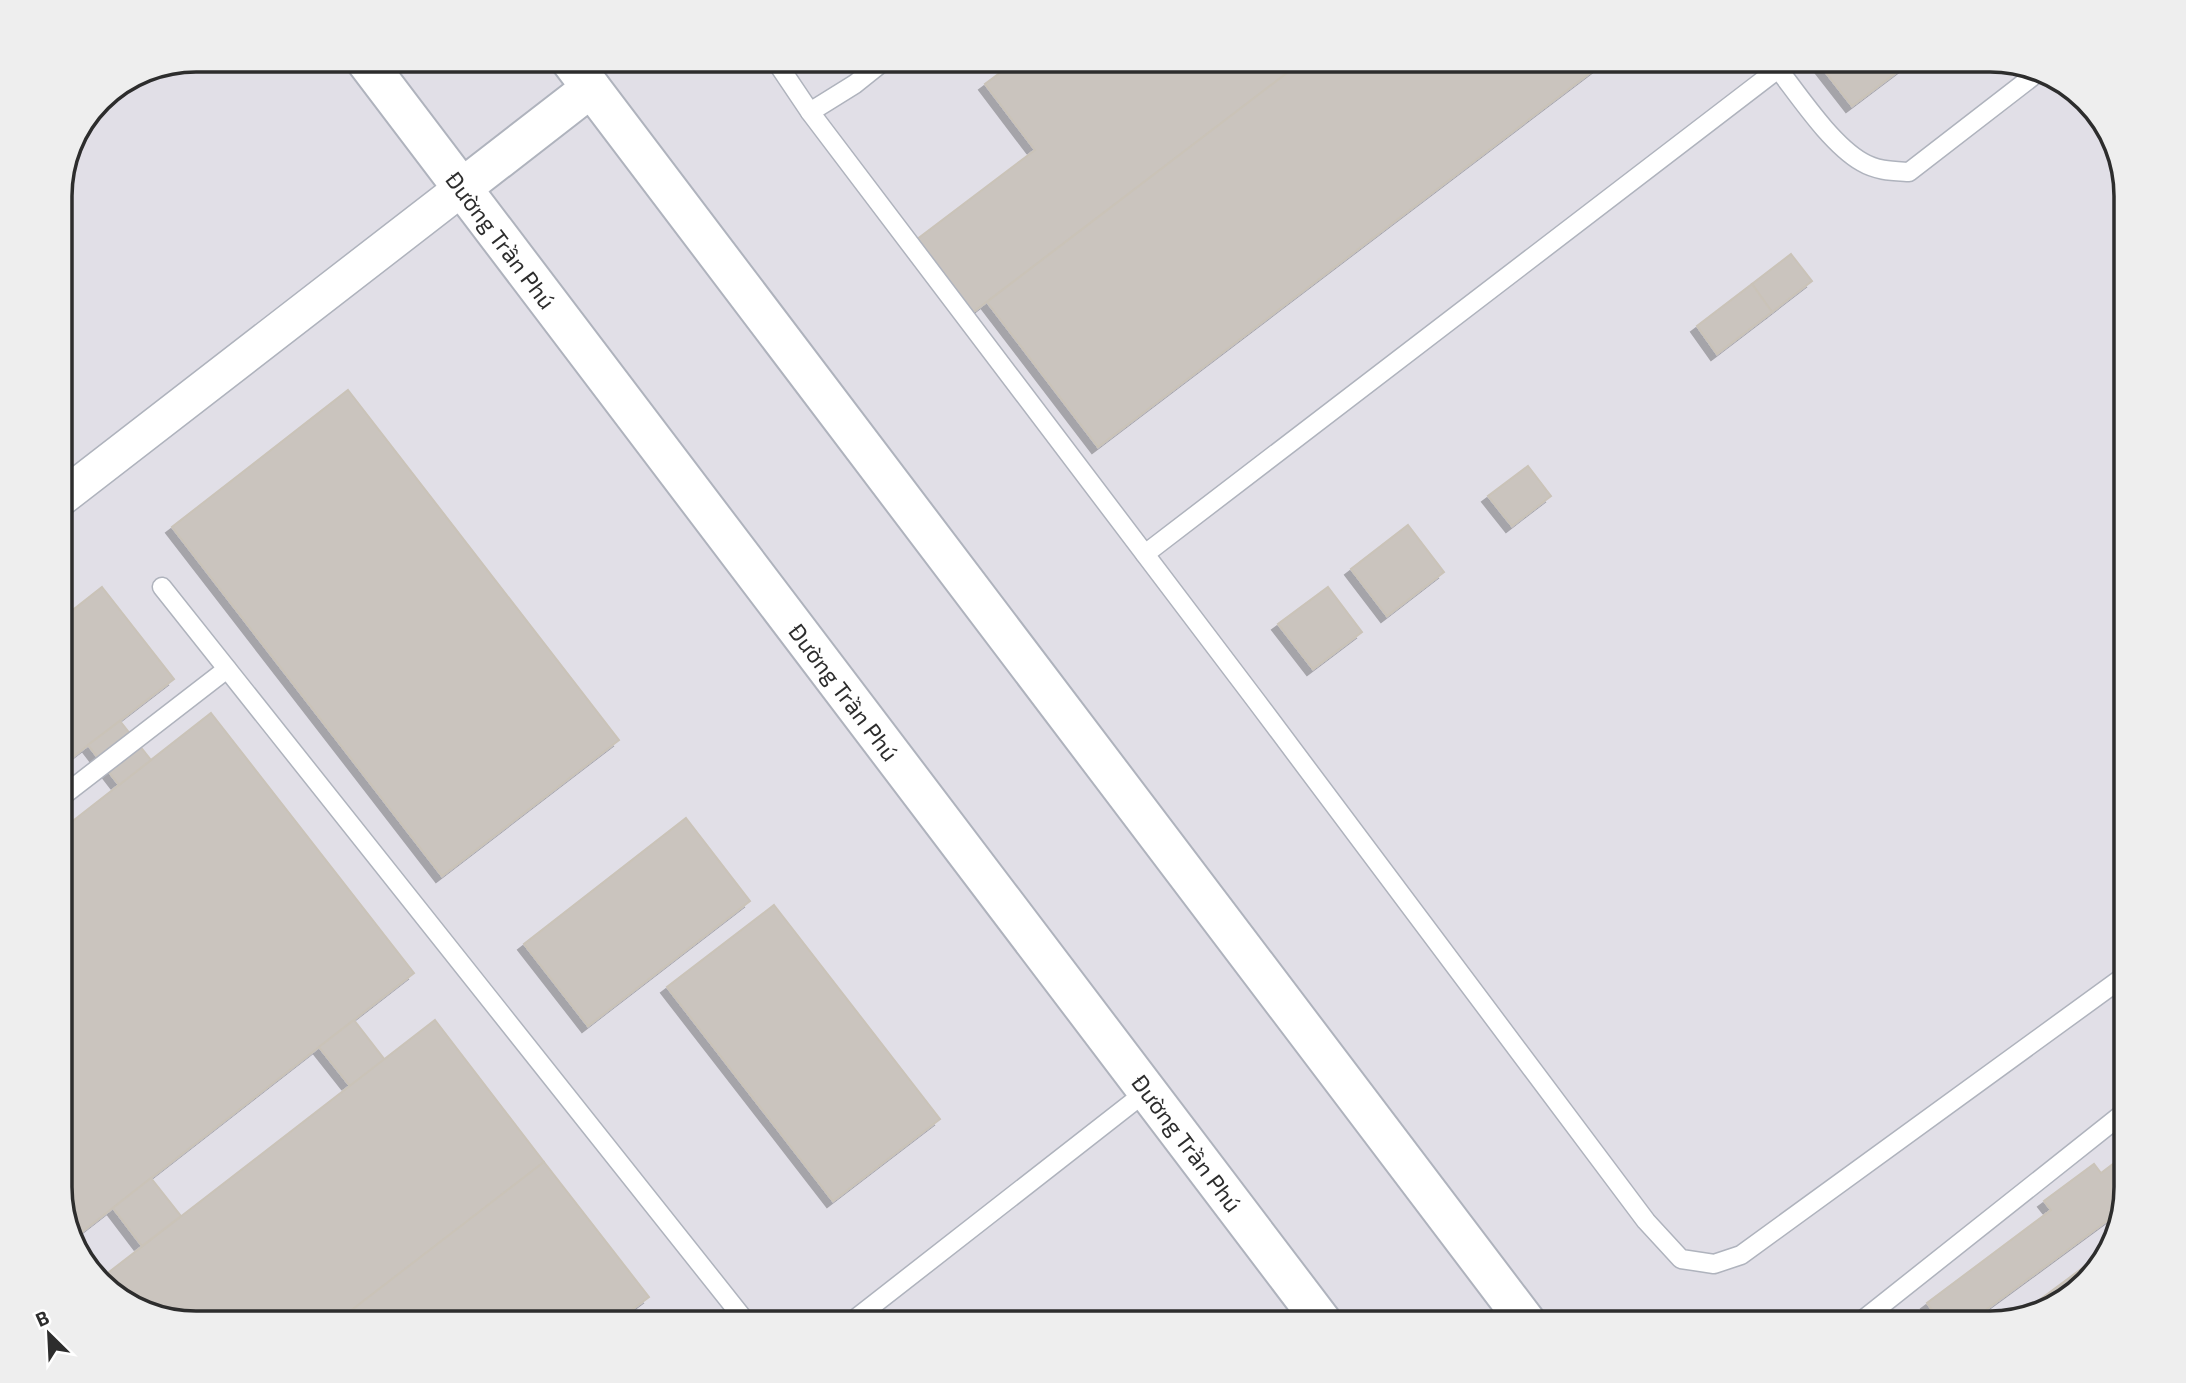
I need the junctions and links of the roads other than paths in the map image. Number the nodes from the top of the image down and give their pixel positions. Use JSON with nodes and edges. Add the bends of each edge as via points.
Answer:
{"nodes":[{"id":1,"x":374,"y":72,"type":"edge"},
{"id":2,"x":783,"y":72,"type":"edge"},
{"id":3,"x":870,"y":72,"type":"edge"},
{"id":4,"x":1764,"y":72,"type":"edge"},
{"id":5,"x":1780,"y":72,"type":"edge"},
{"id":6,"x":581,"y":74,"type":"edge"},
{"id":7,"x":2031,"y":79,"type":"edge"},
{"id":8,"x":810,"y":112,"type":"junction"},
{"id":9,"x":462,"y":188,"type":"junction"},
{"id":10,"x":72,"y":490,"type":"edge"},
{"id":11,"x":1145,"y":554,"type":"junction"},
{"id":12,"x":162,"y":587,"type":"dead end"},
{"id":13,"x":228,"y":669,"type":"junction"},
{"id":14,"x":72,"y":789,"type":"edge"},
{"id":15,"x":2114,"y":984,"type":"edge"},
{"id":16,"x":1147,"y":1091,"type":"junction"},
{"id":17,"x":2114,"y":1121,"type":"edge"},
{"id":18,"x":737,"y":1311,"type":"edge"},
{"id":19,"x":867,"y":1311,"type":"edge"},
{"id":20,"x":1313,"y":1311,"type":"edge"},
{"id":21,"x":1517,"y":1311,"type":"edge"},
{"id":22,"x":1875,"y":1311,"type":"edge"}],
"edges":[{"from":1,"to":9,"type":"main road","name":"Đường Trần Phú"},
{"from":2,"to":8,"type":"lane"},
{"from":3,"to":8,"type":"lane"},
{"from":4,"to":11,"type":"lane"},
{"from":5,"to":7,"type":"lane","via":[[1839,145],[1863,163],[1884,171],[1909,172]]},
{"from":6,"to":9,"type":"main road"},
{"from":6,"to":21,"type":"main road"},
{"from":8,"to":11,"type":"lane"},
{"from":9,"to":10,"type":"street"},
{"from":9,"to":16,"type":"main road","name":"Đường Trần Phú"},
{"from":11,"to":15,"type":"lane","via":[[1638,1210],[1681,1259],[1714,1264],[1741,1255]]},
{"from":12,"to":13,"type":"lane"},
{"from":13,"to":14,"type":"lane"},
{"from":13,"to":18,"type":"lane"},
{"from":16,"to":19,"type":"lane"},
{"from":16,"to":20,"type":"main road","name":"Đường Trần Phú"},
{"from":17,"to":22,"type":"lane"}]}
